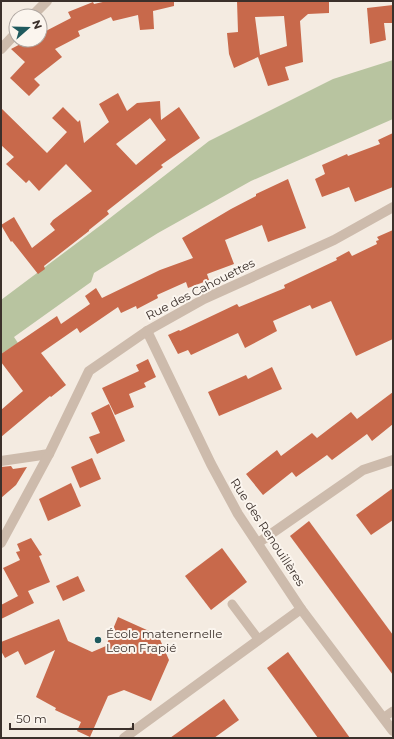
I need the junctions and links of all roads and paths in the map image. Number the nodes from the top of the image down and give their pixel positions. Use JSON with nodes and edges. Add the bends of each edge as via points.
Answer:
{"nodes":[{"id":1,"x":8,"y":42,"type":"edge"},
{"id":2,"x":1,"y":49,"type":"edge"},
{"id":3,"x":393,"y":207,"type":"edge"},
{"id":4,"x":147,"y":331,"type":"junction"},
{"id":5,"x":48,"y":454,"type":"junction"},
{"id":6,"x":393,"y":460,"type":"edge"},
{"id":7,"x":1,"y":461,"type":"edge"},
{"id":8,"x":1,"y":543,"type":"edge"},
{"id":9,"x":258,"y":543,"type":"junction"},
{"id":10,"x":232,"y":604,"type":"dead end"},
{"id":11,"x":301,"y":609,"type":"junction"},
{"id":12,"x":259,"y":640,"type":"junction"},
{"id":13,"x":393,"y":711,"type":"edge"},
{"id":14,"x":383,"y":718,"type":"junction"},
{"id":15,"x":393,"y":731,"type":"edge"},
{"id":16,"x":124,"y":738,"type":"edge"}],
"edges":[{"from":1,"to":2,"type":"street"},
{"from":3,"to":4,"type":"street","name":"Rue des Cahouettes","via":[[334,240],[204,299]]},
{"from":4,"to":5,"type":"street","name":"Rue des Cahouettes","via":[[89,371]]},
{"from":4,"to":9,"type":"street","name":"Rue des Renouillères","via":[[221,484]]},
{"from":5,"to":7,"type":"street"},
{"from":5,"to":8,"type":"street","name":"Rue des Cahouettes"},
{"from":6,"to":9,"type":"street","via":[[363,470]]},
{"from":9,"to":11,"type":"street","name":"Rue des Renouillères"},
{"from":10,"to":12,"type":"lane"},
{"from":11,"to":12,"type":"street"},
{"from":11,"to":14,"type":"street","name":"Rue des Renouillères"},
{"from":12,"to":16,"type":"street"},
{"from":13,"to":14,"type":"lane"},
{"from":14,"to":15,"type":"street","name":"Rue des Renouillères"}]}
